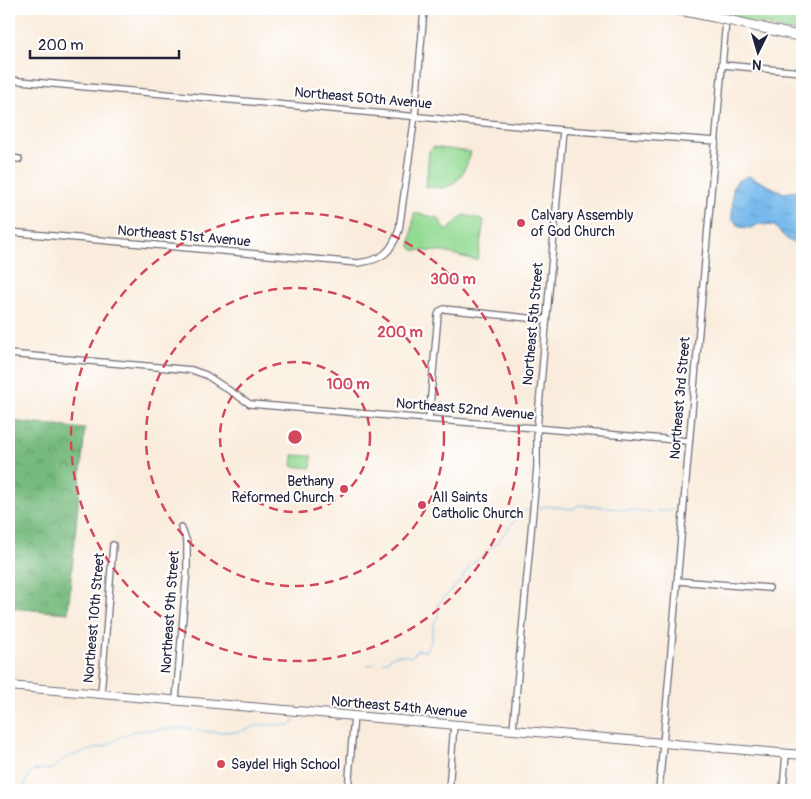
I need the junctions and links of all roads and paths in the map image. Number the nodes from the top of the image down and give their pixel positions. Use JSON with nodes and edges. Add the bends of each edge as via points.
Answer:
{"nodes":[{"id":1,"x":675,"y":9,"type":"edge"},
{"id":2,"x":727,"y":9,"type":"edge"},
{"id":3,"x":424,"y":10,"type":"edge"},
{"id":4,"x":802,"y":37,"type":"edge"},
{"id":5,"x":723,"y":65,"type":"junction"},
{"id":6,"x":802,"y":72,"type":"edge"},
{"id":7,"x":9,"y":80,"type":"edge"},
{"id":8,"x":415,"y":115,"type":"junction"},
{"id":9,"x":563,"y":130,"type":"junction"},
{"id":10,"x":716,"y":141,"type":"junction"},
{"id":11,"x":9,"y":158,"type":"edge"},
{"id":12,"x":19,"y":159,"type":"dead end"},
{"id":13,"x":9,"y":232,"type":"edge"},
{"id":14,"x":546,"y":320,"type":"junction"},
{"id":15,"x":9,"y":354,"type":"edge"},
{"id":16,"x":429,"y":418,"type":"junction"},
{"id":17,"x":537,"y":429,"type":"junction"},
{"id":18,"x":688,"y":441,"type":"junction"},
{"id":19,"x":180,"y":527,"type":"dead end"},
{"id":20,"x":113,"y":545,"type":"dead end"},
{"id":21,"x":677,"y":581,"type":"junction"},
{"id":22,"x":769,"y":588,"type":"dead end"},
{"id":23,"x":9,"y":686,"type":"edge"},
{"id":24,"x":101,"y":694,"type":"junction"},
{"id":25,"x":176,"y":700,"type":"junction"},
{"id":26,"x":354,"y":716,"type":"junction"},
{"id":27,"x":454,"y":724,"type":"junction"},
{"id":28,"x":513,"y":729,"type":"junction"},
{"id":29,"x":663,"y":744,"type":"junction"},
{"id":30,"x":786,"y":754,"type":"junction"},
{"id":31,"x":802,"y":755,"type":"edge"},
{"id":32,"x":348,"y":790,"type":"edge"},
{"id":33,"x":449,"y":790,"type":"edge"},
{"id":34,"x":658,"y":790,"type":"edge"},
{"id":35,"x":783,"y":790,"type":"edge"}],
"edges":[{"from":1,"to":4,"type":"highway","bridge":true},
{"from":2,"to":5,"type":"street","name":"Northeast 3rd Street"},
{"from":3,"to":8,"type":"street"},
{"from":5,"to":6,"type":"street"},
{"from":5,"to":10,"type":"street","name":"Northeast 3rd Street"},
{"from":7,"to":8,"type":"street","name":"Northeast 50th Avenue"},
{"from":8,"to":9,"type":"street","name":"Northeast 50th Avenue"},
{"from":8,"to":13,"type":"street","name":"Northeast 51st Avenue","via":[[396,240],[379,259],[358,263]]},
{"from":9,"to":10,"type":"street","name":"Northeast 50th Avenue"},
{"from":9,"to":14,"type":"street","name":"Northeast 5th Street"},
{"from":10,"to":18,"type":"street","name":"Northeast 3rd Street"},
{"from":11,"to":12,"type":"street"},
{"from":14,"to":16,"type":"street","via":[[440,311]]},
{"from":14,"to":17,"type":"street","name":"Northeast 5th Street"},
{"from":15,"to":16,"type":"street","name":"Northeast 52nd Avenue","via":[[192,370],[206,375],[250,404]]},
{"from":16,"to":17,"type":"street","name":"Northeast 52nd Avenue"},
{"from":17,"to":18,"type":"street","name":"Northeast 52nd Avenue"},
{"from":17,"to":28,"type":"street","name":"Northeast 5th Street","via":[[537,468]]},
{"from":18,"to":21,"type":"street","name":"Northeast 3rd Street"},
{"from":19,"to":25,"type":"street","name":"Northeast 9th Street","via":[[187,542],[187,570]]},
{"from":20,"to":24,"type":"street","name":"Northeast 10th Street"},
{"from":21,"to":22,"type":"street"},
{"from":21,"to":29,"type":"street","name":"Northeast 3rd Street"},
{"from":23,"to":24,"type":"main road","name":"Northeast 54th Avenue"},
{"from":24,"to":25,"type":"main road","name":"Northeast 54th Avenue"},
{"from":25,"to":26,"type":"main road","name":"Northeast 54th Avenue"},
{"from":26,"to":27,"type":"main road","name":"Northeast 54th Avenue"},
{"from":26,"to":32,"type":"street"},
{"from":27,"to":28,"type":"main road","name":"Northeast 54th Avenue"},
{"from":27,"to":33,"type":"street"},
{"from":28,"to":29,"type":"main road","name":"Northeast 54th Avenue"},
{"from":29,"to":30,"type":"main road","name":"Northeast 54th Avenue"},
{"from":29,"to":34,"type":"street","name":"Northeast 3rd Street"},
{"from":30,"to":31,"type":"main road","name":"Northeast 54th Avenue"},
{"from":30,"to":35,"type":"street"}]}
